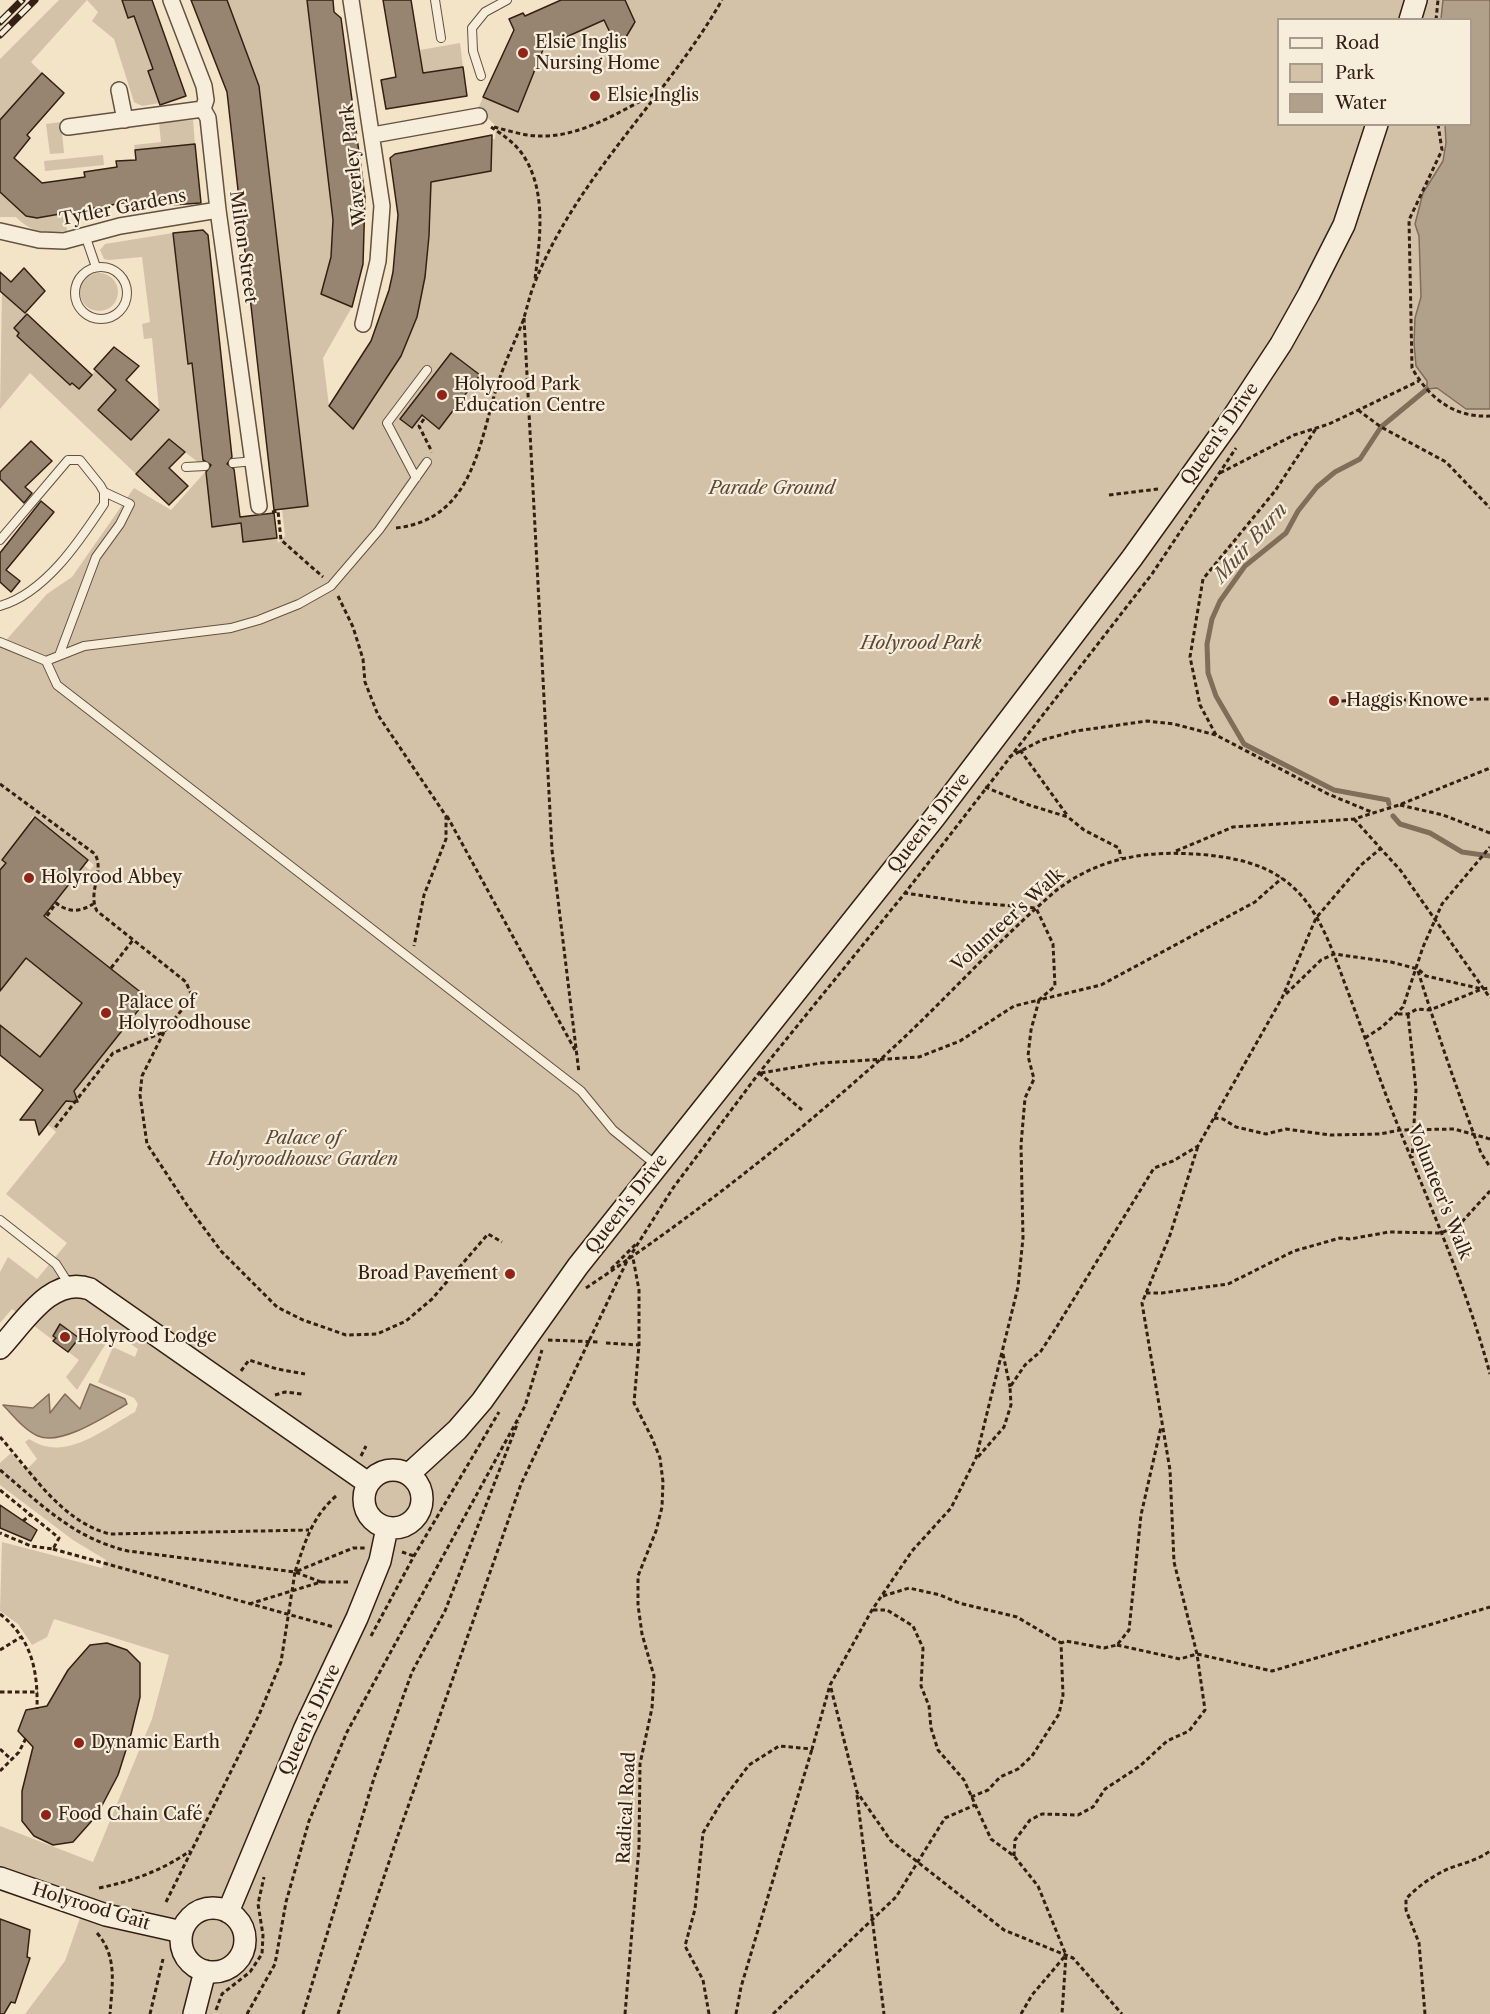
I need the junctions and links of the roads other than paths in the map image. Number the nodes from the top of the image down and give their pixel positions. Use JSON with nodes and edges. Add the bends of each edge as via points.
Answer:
{"nodes":[{"id":1,"x":171,"y":0,"type":"edge"},
{"id":2,"x":351,"y":0,"type":"edge"},
{"id":3,"x":435,"y":0,"type":"edge"},
{"id":4,"x":507,"y":0,"type":"edge"},
{"id":5,"x":1416,"y":0,"type":"edge"},
{"id":6,"x":1411,"y":18,"type":"edge"},
{"id":7,"x":441,"y":38,"type":"dead end"},
{"id":8,"x":481,"y":76,"type":"dead end"},
{"id":9,"x":119,"y":90,"type":"dead end"},
{"id":10,"x":203,"y":109,"type":"junction"},
{"id":11,"x":479,"y":116,"type":"dead end"},
{"id":12,"x":125,"y":120,"type":"junction"},
{"id":13,"x":1376,"y":126,"type":"edge"},
{"id":14,"x":68,"y":127,"type":"dead end"},
{"id":15,"x":373,"y":135,"type":"junction"},
{"id":16,"x":218,"y":210,"type":"junction"},
{"id":17,"x":0,"y":231,"type":"edge"},
{"id":18,"x":85,"y":234,"type":"junction"},
{"id":19,"x":96,"y":267,"type":"junction"},
{"id":20,"x":363,"y":324,"type":"dead end"},
{"id":21,"x":427,"y":370,"type":"dead end"},
{"id":22,"x":254,"y":461,"type":"junction"},
{"id":23,"x":427,"y":462,"type":"road end"},
{"id":24,"x":233,"y":463,"type":"dead end"},
{"id":25,"x":205,"y":466,"type":"dead end"},
{"id":26,"x":186,"y":468,"type":"dead end"},
{"id":27,"x":416,"y":478,"type":"junction"},
{"id":28,"x":104,"y":492,"type":"junction"},
{"id":29,"x":259,"y":506,"type":"road end"},
{"id":30,"x":0,"y":540,"type":"edge"},
{"id":31,"x":0,"y":606,"type":"edge"},
{"id":32,"x":0,"y":642,"type":"edge"},
{"id":33,"x":60,"y":653,"type":"junction"},
{"id":34,"x":46,"y":661,"type":"junction"},
{"id":35,"x":658,"y":1167,"type":"junction"},
{"id":36,"x":0,"y":1220,"type":"edge"},
{"id":37,"x":70,"y":1286,"type":"junction"},
{"id":38,"x":0,"y":1348,"type":"edge"},
{"id":39,"x":409,"y":1474,"type":"junction"},
{"id":40,"x":368,"y":1483,"type":"junction"},
{"id":41,"x":387,"y":1528,"type":"junction"},
{"id":42,"x":0,"y":1878,"type":"edge"},
{"id":43,"x":228,"y":1912,"type":"junction"},
{"id":44,"x":182,"y":1932,"type":"junction"},
{"id":45,"x":204,"y":1971,"type":"junction"},
{"id":46,"x":194,"y":2014,"type":"edge"}],
"edges":[{"from":1,"to":10,"type":"street","name":"Milton Street","via":[[204,86]]},
{"from":2,"to":15,"type":"street","name":"Waverley Park"},
{"from":3,"to":7,"type":"lane"},
{"from":4,"to":8,"type":"lane","via":[[485,12],[472,28],[473,51]]},
{"from":5,"to":6,"type":"street"},
{"from":9,"to":12,"type":"street"},
{"from":10,"to":12,"type":"street"},
{"from":10,"to":16,"type":"street","name":"Milton Street","via":[[208,117]]},
{"from":11,"to":15,"type":"street"},
{"from":12,"to":14,"type":"street"},
{"from":13,"to":35,"type":"street","name":"Queen's Drive","via":[[1344,225],[1269,363],[1106,593]]},
{"from":15,"to":20,"type":"street","name":"Waverley Park","via":[[382,226],[376,273]]},
{"from":16,"to":18,"type":"street","name":"Tytler Gardens"},
{"from":16,"to":22,"type":"street","name":"Milton Street"},
{"from":17,"to":18,"type":"street","name":"Tytler Gardens","via":[[47,241]]},
{"from":18,"to":19,"type":"lane"},
{"from":19,"to":19,"type":"lane","via":[[80,276],[74,294],[85,314],[103,319],[119,311],[125,303],[126,290],[118,273]]},
{"from":21,"to":27,"type":"lane","via":[[387,423]]},
{"from":22,"to":24,"type":"lane"},
{"from":22,"to":29,"type":"street","name":"Milton Street"},
{"from":23,"to":27,"type":"lane"},
{"from":25,"to":26,"type":"lane"},
{"from":27,"to":33,"type":"lane","via":[[379,530],[331,586],[299,604],[246,624],[84,646]]},
{"from":28,"to":30,"type":"lane","via":[[80,460],[68,460]]},
{"from":28,"to":31,"type":"lane","via":[[104,504],[58,564],[32,590]]},
{"from":28,"to":33,"type":"lane","via":[[130,504],[96,557]]},
{"from":32,"to":34,"type":"lane"},
{"from":33,"to":34,"type":"lane"},
{"from":34,"to":35,"type":"lane","via":[[57,685],[581,1091],[613,1130]]},
{"from":35,"to":39,"type":"street","name":"Queen's Drive","via":[[561,1289],[470,1416]]},
{"from":36,"to":37,"type":"lane","via":[[56,1264]]},
{"from":37,"to":38,"type":"street","via":[[51,1295]]},
{"from":37,"to":40,"type":"street","via":[[90,1289]]},
{"from":39,"to":40,"type":"street","via":[[387,1470]]},
{"from":39,"to":41,"type":"street","via":[[420,1488],[420,1510],[409,1523]]},
{"from":40,"to":41,"type":"street","via":[[363,1499],[366,1510],[372,1520]]},
{"from":41,"to":43,"type":"street","name":"Queen's Drive","via":[[380,1561],[357,1618],[304,1730]]},
{"from":42,"to":44,"type":"street","name":"Holyrood Gait","via":[[106,1915]]},
{"from":43,"to":44,"type":"street","via":[[216,1909],[197,1913]]},
{"from":43,"to":45,"type":"street","via":[[243,1931],[241,1955],[229,1968]]},
{"from":44,"to":45,"type":"street","via":[[185,1956]]},
{"from":45,"to":46,"type":"street"}]}
